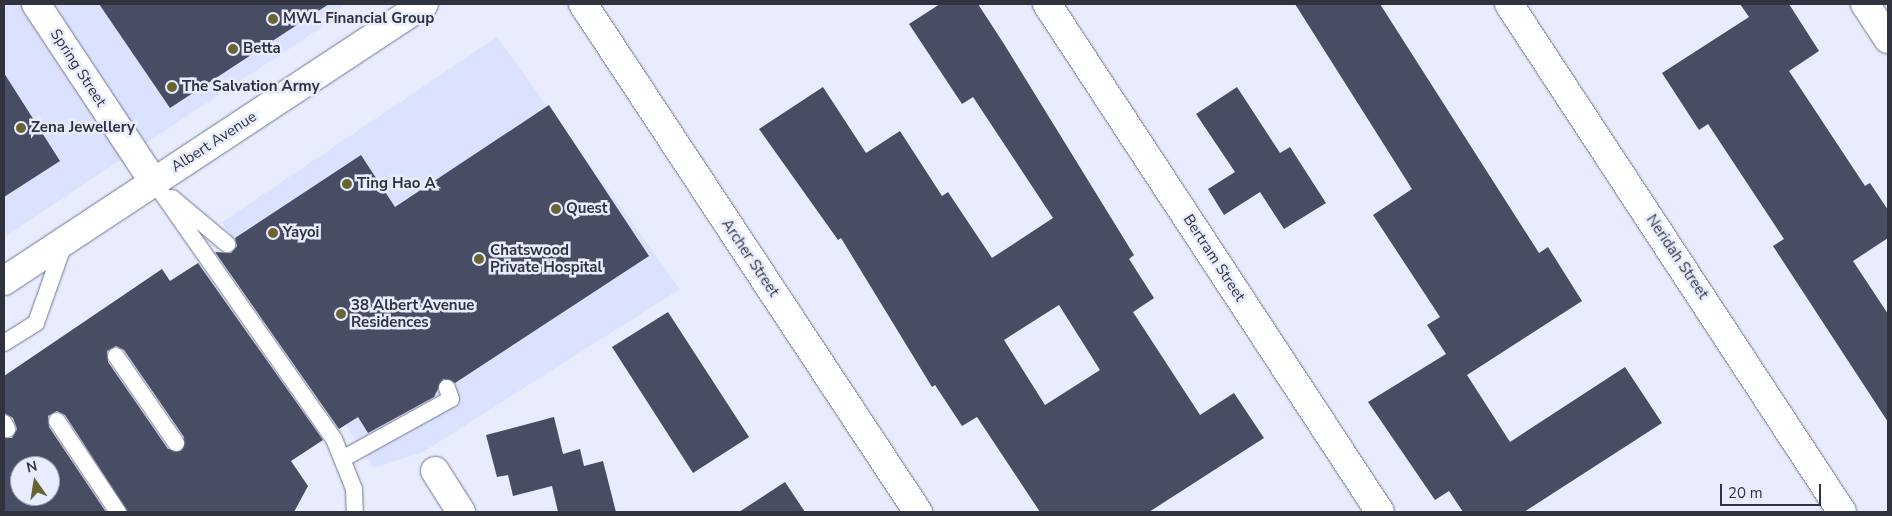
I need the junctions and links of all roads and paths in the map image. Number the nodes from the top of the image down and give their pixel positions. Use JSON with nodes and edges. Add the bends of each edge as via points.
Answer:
{"nodes":[{"id":1,"x":36,"y":4,"type":"edge"},
{"id":2,"x":424,"y":4,"type":"edge"},
{"id":3,"x":583,"y":4,"type":"edge"},
{"id":4,"x":1047,"y":4,"type":"edge"},
{"id":5,"x":1509,"y":4,"type":"edge"},
{"id":6,"x":1865,"y":4,"type":"edge"},
{"id":7,"x":1888,"y":40,"type":"edge"},
{"id":8,"x":154,"y":182,"type":"junction"},
{"id":9,"x":65,"y":240,"type":"junction"},
{"id":10,"x":227,"y":244,"type":"dead end"},
{"id":11,"x":4,"y":281,"type":"edge"},
{"id":12,"x":4,"y":343,"type":"edge"},
{"id":13,"x":116,"y":356,"type":"dead end"},
{"id":14,"x":447,"y":388,"type":"dead end"},
{"id":15,"x":56,"y":421,"type":"dead end"},
{"id":16,"x":176,"y":443,"type":"dead end"},
{"id":17,"x":344,"y":458,"type":"junction"},
{"id":18,"x":434,"y":472,"type":"dead end"},
{"id":19,"x":118,"y":512,"type":"edge"},
{"id":20,"x":355,"y":512,"type":"edge"},
{"id":21,"x":461,"y":512,"type":"edge"},
{"id":22,"x":918,"y":512,"type":"edge"},
{"id":23,"x":1380,"y":512,"type":"edge"},
{"id":24,"x":1842,"y":512,"type":"edge"}],
"edges":[{"from":1,"to":8,"type":"street","name":"Spring Street"},
{"from":2,"to":8,"type":"street","name":"Albert Avenue"},
{"from":3,"to":22,"type":"street","name":"Archer Street"},
{"from":4,"to":23,"type":"street","name":"Bertram Street"},
{"from":5,"to":24,"type":"street","name":"Neridah Street"},
{"from":6,"to":7,"type":"street"},
{"from":8,"to":9,"type":"street","name":"Albert Avenue"},
{"from":8,"to":10,"type":"lane"},
{"from":8,"to":17,"type":"lane"},
{"from":9,"to":11,"type":"street","name":"Albert Avenue"},
{"from":9,"to":12,"type":"lane","via":[[36,323]]},
{"from":13,"to":16,"type":"lane"},
{"from":14,"to":17,"type":"lane","via":[[451,399]]},
{"from":15,"to":19,"type":"lane"},
{"from":17,"to":20,"type":"lane"},
{"from":18,"to":21,"type":"street"}]}
